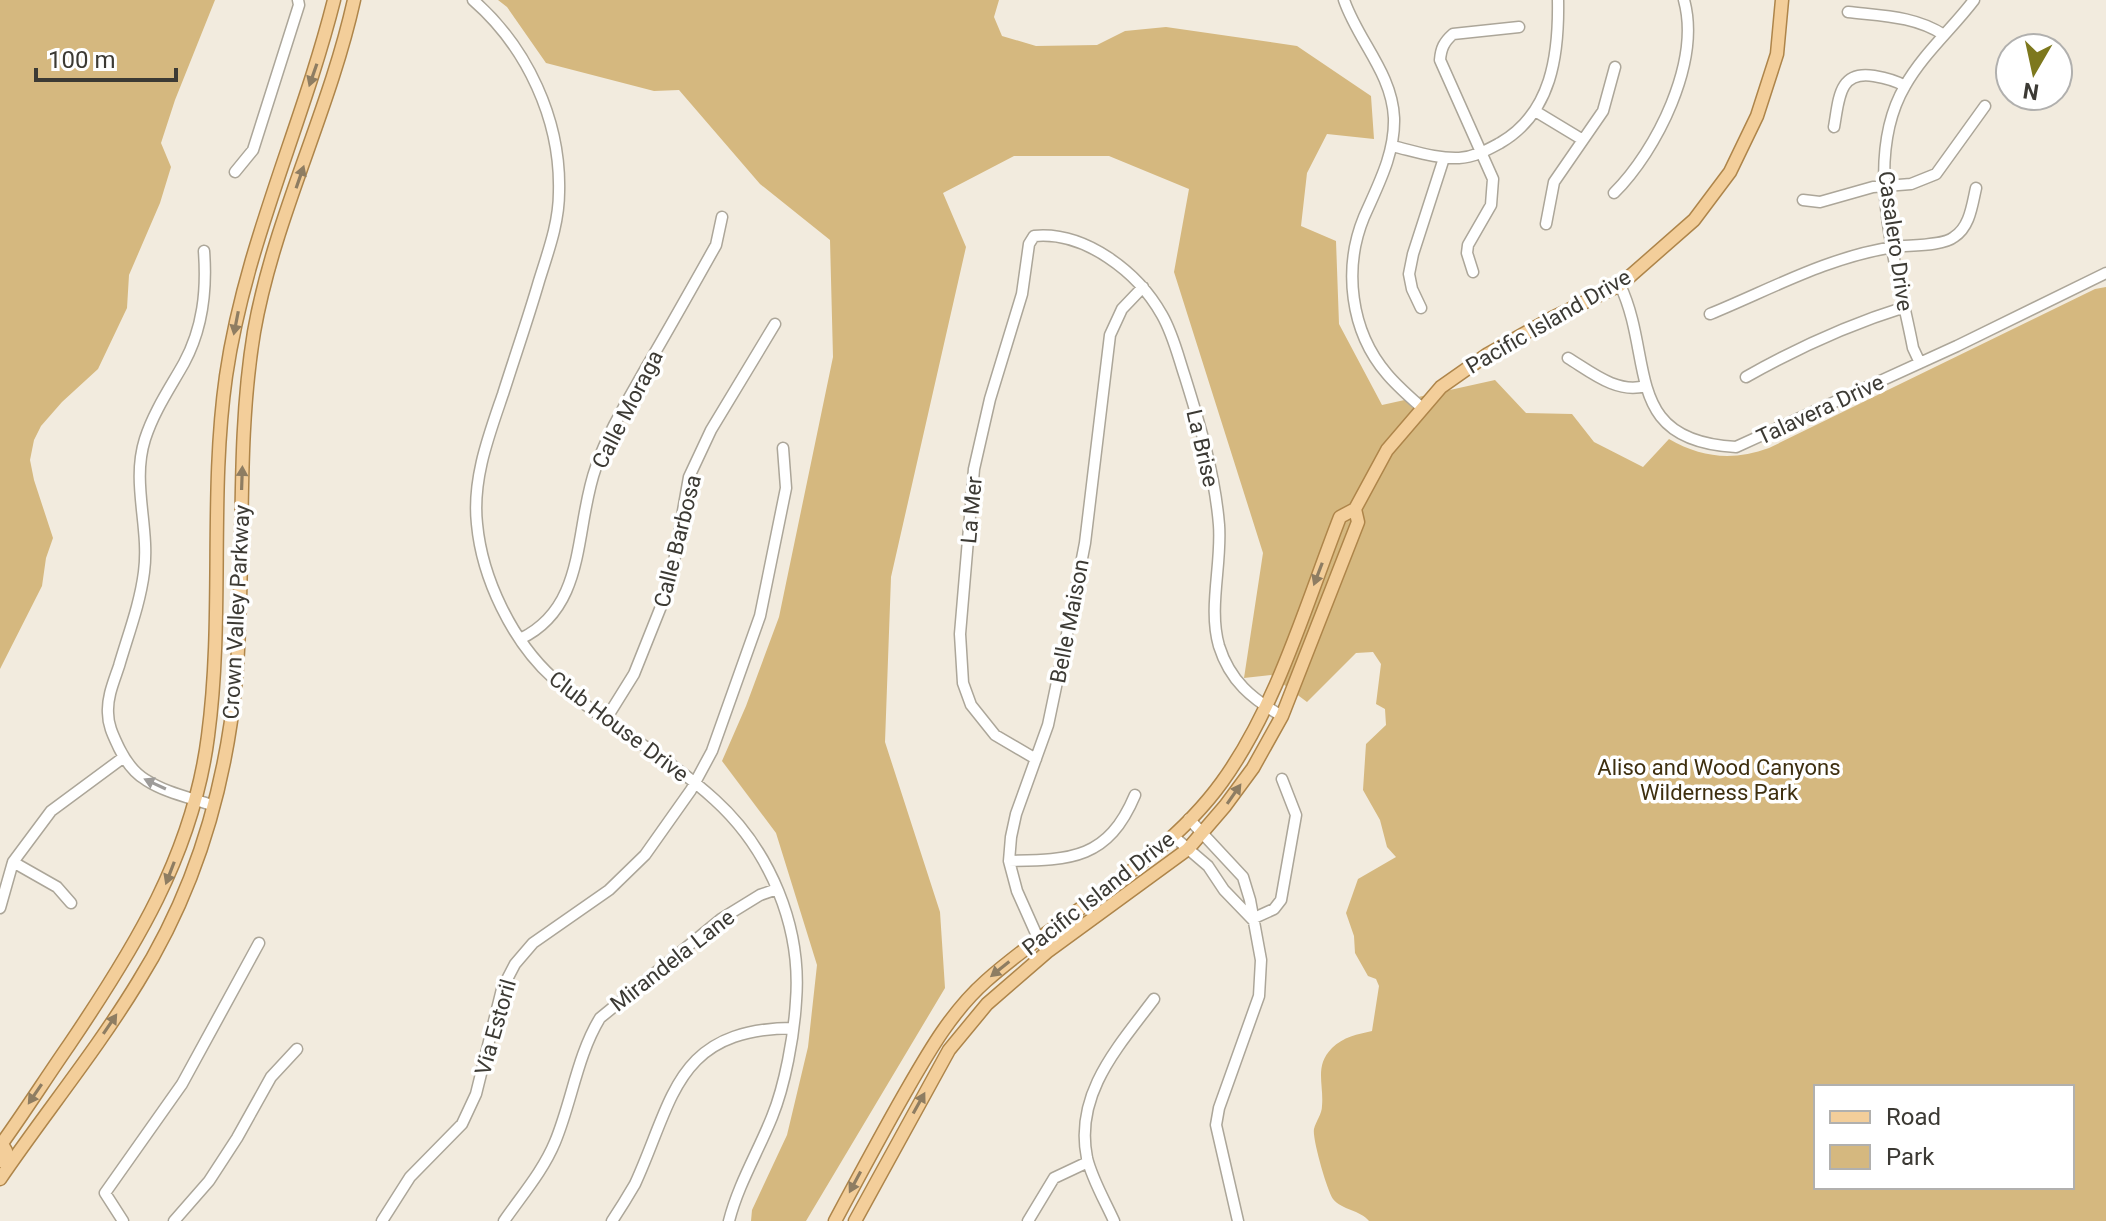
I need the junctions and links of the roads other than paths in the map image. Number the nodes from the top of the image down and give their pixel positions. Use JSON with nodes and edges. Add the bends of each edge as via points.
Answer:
{"nodes":[{"id":1,"x":298,"y":0,"type":"edge"},
{"id":2,"x":334,"y":0,"type":"edge"},
{"id":3,"x":354,"y":0,"type":"edge"},
{"id":4,"x":473,"y":0,"type":"edge"},
{"id":5,"x":1344,"y":0,"type":"edge"},
{"id":6,"x":1560,"y":0,"type":"edge"},
{"id":7,"x":1684,"y":0,"type":"edge"},
{"id":8,"x":1782,"y":0,"type":"edge"},
{"id":9,"x":1974,"y":0,"type":"edge"},
{"id":10,"x":1848,"y":12,"type":"dead end"},
{"id":11,"x":1519,"y":27,"type":"dead end"},
{"id":12,"x":1944,"y":35,"type":"junction"},
{"id":13,"x":1615,"y":67,"type":"dead end"},
{"id":14,"x":1905,"y":86,"type":"junction"},
{"id":15,"x":1985,"y":106,"type":"dead end"},
{"id":16,"x":1535,"y":111,"type":"junction"},
{"id":17,"x":1834,"y":127,"type":"dead end"},
{"id":18,"x":1583,"y":140,"type":"junction"},
{"id":19,"x":1392,"y":146,"type":"junction"},
{"id":20,"x":1481,"y":153,"type":"junction"},
{"id":21,"x":1444,"y":158,"type":"junction"},
{"id":22,"x":235,"y":172,"type":"dead end"},
{"id":23,"x":1884,"y":186,"type":"junction"},
{"id":24,"x":1976,"y":188,"type":"dead end"},
{"id":25,"x":1614,"y":193,"type":"dead end"},
{"id":26,"x":1803,"y":200,"type":"dead end"},
{"id":27,"x":722,"y":217,"type":"dead end"},
{"id":28,"x":1546,"y":224,"type":"dead end"},
{"id":29,"x":1034,"y":236,"type":"joint"},
{"id":30,"x":1893,"y":247,"type":"junction"},
{"id":31,"x":204,"y":251,"type":"dead end"},
{"id":32,"x":1473,"y":272,"type":"dead end"},
{"id":33,"x":2106,"y":273,"type":"edge"},
{"id":34,"x":1620,"y":285,"type":"junction"},
{"id":35,"x":1143,"y":287,"type":"junction"},
{"id":36,"x":1905,"y":307,"type":"junction"},
{"id":37,"x":1421,"y":308,"type":"dead end"},
{"id":38,"x":1710,"y":314,"type":"dead end"},
{"id":39,"x":775,"y":324,"type":"dead end"},
{"id":40,"x":1568,"y":358,"type":"dead end"},
{"id":41,"x":1920,"y":363,"type":"junction"},
{"id":42,"x":1746,"y":377,"type":"dead end"},
{"id":43,"x":1645,"y":386,"type":"junction"},
{"id":44,"x":1422,"y":408,"type":"junction"},
{"id":45,"x":783,"y":448,"type":"dead end"},
{"id":46,"x":1355,"y":509,"type":"junction"},
{"id":47,"x":520,"y":639,"type":"junction"},
{"id":48,"x":1265,"y":706,"type":"junction"},
{"id":49,"x":1282,"y":716,"type":"junction"},
{"id":50,"x":606,"y":719,"type":"junction"},
{"id":51,"x":124,"y":757,"type":"junction"},
{"id":52,"x":1036,"y":759,"type":"junction"},
{"id":53,"x":1282,"y":779,"type":"dead end"},
{"id":54,"x":693,"y":783,"type":"junction"},
{"id":55,"x":1135,"y":795,"type":"dead end"},
{"id":56,"x":194,"y":799,"type":"junction"},
{"id":57,"x":214,"y":806,"type":"junction"},
{"id":58,"x":1189,"y":819,"type":"junction"},
{"id":59,"x":1202,"y":833,"type":"junction"},
{"id":60,"x":1173,"y":836,"type":"junction"},
{"id":61,"x":1188,"y":849,"type":"junction"},
{"id":62,"x":1009,"y":861,"type":"junction"},
{"id":63,"x":13,"y":862,"type":"junction"},
{"id":64,"x":777,"y":889,"type":"junction"},
{"id":65,"x":71,"y":903,"type":"dead end"},
{"id":66,"x":0,"y":908,"type":"edge"},
{"id":67,"x":1252,"y":919,"type":"junction"},
{"id":68,"x":1038,"y":938,"type":"junction"},
{"id":69,"x":259,"y":943,"type":"dead end"},
{"id":70,"x":1047,"y":952,"type":"junction"},
{"id":71,"x":1154,"y":999,"type":"dead end"},
{"id":72,"x":793,"y":1028,"type":"junction"},
{"id":73,"x":297,"y":1049,"type":"dead end"},
{"id":74,"x":1,"y":1145,"type":"edge"},
{"id":75,"x":0,"y":1161,"type":"edge"},
{"id":76,"x":1088,"y":1162,"type":"junction"},
{"id":77,"x":0,"y":1179,"type":"edge"},
{"id":78,"x":123,"y":1221,"type":"edge"},
{"id":79,"x":174,"y":1221,"type":"edge"},
{"id":80,"x":382,"y":1221,"type":"edge"},
{"id":81,"x":504,"y":1221,"type":"edge"},
{"id":82,"x":612,"y":1221,"type":"edge"},
{"id":83,"x":729,"y":1221,"type":"edge"},
{"id":84,"x":835,"y":1221,"type":"edge"},
{"id":85,"x":855,"y":1221,"type":"edge"},
{"id":86,"x":1028,"y":1221,"type":"edge"},
{"id":87,"x":1114,"y":1221,"type":"edge"},
{"id":88,"x":1238,"y":1221,"type":"edge"}],
"edges":[{"from":1,"to":22,"type":"street","via":[[253,150]]},
{"from":2,"to":56,"type":"main road","name":"Crown Valley Parkway","one_way":true,"via":[[261,227],[229,362],[220,443],[210,719]]},
{"from":57,"to":3,"type":"main road","name":"Crown Valley Parkway","one_way":true,"via":[[236,676],[245,410],[255,330]]},
{"from":4,"to":47,"type":"street","name":"Club House Drive","via":[[511,39],[538,88],[559,181],[553,238],[478,484],[481,546]]},
{"from":5,"to":19,"type":"street","via":[[1392,99]]},
{"from":6,"to":16,"type":"street","via":[[1551,77]]},
{"from":7,"to":25,"type":"street","via":[[1687,33],[1681,75],[1655,138]]},
{"from":8,"to":34,"type":"main road","name":"Pacific Island Drive","via":[[1777,54],[1757,116],[1730,172],[1694,220]]},
{"from":9,"to":12,"type":"street","name":"Casalero Drive"},
{"from":10,"to":12,"type":"street","via":[[1905,18]]},
{"from":11,"to":20,"type":"street","via":[[1453,34],[1441,50],[1440,60]]},
{"from":12,"to":14,"type":"street","name":"Casalero Drive"},
{"from":13,"to":18,"type":"street","via":[[1603,111]]},
{"from":14,"to":17,"type":"street","via":[[1863,74],[1850,78],[1842,88]]},
{"from":14,"to":23,"type":"street","name":"Casalero Drive","via":[[1888,130]]},
{"from":15,"to":23,"type":"street","via":[[1936,174],[1911,184]]},
{"from":16,"to":18,"type":"street"},
{"from":16,"to":20,"type":"street"},
{"from":18,"to":28,"type":"street","via":[[1554,182]]},
{"from":19,"to":21,"type":"street"},
{"from":19,"to":44,"type":"street","via":[[1358,232],[1354,303],[1372,353]]},
{"from":20,"to":21,"type":"street"},
{"from":20,"to":32,"type":"street","via":[[1493,179],[1493,195],[1468,245]]},
{"from":21,"to":37,"type":"street","via":[[1409,274]]},
{"from":23,"to":26,"type":"street","via":[[1820,202]]},
{"from":23,"to":30,"type":"street","name":"Casalero Drive"},
{"from":24,"to":30,"type":"street","via":[[1968,220],[1951,240]]},
{"from":27,"to":47,"type":"street","name":"Calle Moraga","via":[[716,245],[596,466],[573,578],[563,600],[540,627]]},
{"from":29,"to":35,"type":"street","name":"La Brise","via":[[1047,234],[1096,251]]},
{"from":29,"to":52,"type":"street","name":"La Mer","via":[[974,469],[960,634],[963,683],[981,721],[1002,741]]},
{"from":30,"to":36,"type":"street","name":"Casalero Drive"},
{"from":30,"to":38,"type":"street","via":[[1830,262]]},
{"from":31,"to":51,"type":"street","via":[[206,278],[197,335],[150,422],[140,463],[144,570],[108,712]]},
{"from":33,"to":41,"type":"street","name":"Talavera Drive"},
{"from":34,"to":43,"type":"street","name":"Talavera Drive","via":[[1629,303]]},
{"from":34,"to":44,"type":"main road","name":"Pacific Island Drive","via":[[1488,354],[1441,387]]},
{"from":35,"to":48,"type":"street","name":"La Brise","via":[[1174,343],[1209,464],[1219,524],[1218,644],[1241,688]]},
{"from":35,"to":52,"type":"street","name":"Belle Maison","via":[[1122,309],[1110,335],[1085,543],[1053,704]]},
{"from":36,"to":41,"type":"street","name":"Casalero Drive"},
{"from":36,"to":42,"type":"street","via":[[1820,337]]},
{"from":39,"to":50,"type":"street","name":"Calle Barbosa","via":[[689,477],[670,584],[634,674]]},
{"from":40,"to":43,"type":"street","via":[[1615,386]]},
{"from":41,"to":43,"type":"street","name":"Talavera Drive","via":[[1736,447],[1694,441],[1674,430],[1659,415]]},
{"from":44,"to":46,"type":"main road","name":"Pacific Island Drive","via":[[1378,463]]},
{"from":45,"to":54,"type":"street","name":"Via Estoril","via":[[786,488],[760,616],[712,751]]},
{"from":46,"to":48,"type":"main road","name":"Pacific Island Drive","one_way":true,"via":[[1340,517]]},
{"from":46,"to":49,"type":"main road","name":"Pacific Island Drive","via":[[1358,522]]},
{"from":47,"to":50,"type":"street","name":"Club House Drive","via":[[553,678]]},
{"from":48,"to":49,"type":"street","name":"La Brise"},
{"from":48,"to":58,"type":"main road","name":"Pacific Island Drive","via":[[1222,783]]},
{"from":59,"to":49,"type":"main road","name":"Pacific Island Drive","one_way":true,"via":[[1253,768]]},
{"from":50,"to":54,"type":"street","name":"Club House Drive"},
{"from":56,"to":51,"type":"street","one_way":true,"via":[[144,780]]},
{"from":51,"to":63,"type":"street","via":[[51,811]]},
{"from":52,"to":62,"type":"street","name":"Belle Maison","via":[[1016,814]]},
{"from":53,"to":67,"type":"street","via":[[1296,815],[1281,900]]},
{"from":54,"to":64,"type":"street","name":"Club House Drive","via":[[747,835]]},
{"from":54,"to":80,"type":"street","name":"Via Estoril","via":[[645,855],[609,890],[533,943],[515,964],[502,989],[476,1094],[462,1124],[410,1177]]},
{"from":55,"to":62,"type":"street","via":[[1111,836],[1091,851],[1045,861]]},
{"from":56,"to":57,"type":"street"},
{"from":56,"to":74,"type":"main road","name":"Crown Valley Parkway","one_way":true,"via":[[169,877],[137,940]]},
{"from":77,"to":57,"type":"main road","name":"Crown Valley Parkway","one_way":true,"via":[[138,982],[171,923]]},
{"from":58,"to":59,"type":"street"},
{"from":58,"to":60,"type":"main road","name":"Pacific Island Drive"},
{"from":59,"to":61,"type":"main road","name":"Pacific Island Drive"},
{"from":59,"to":67,"type":"street","via":[[1243,877]]},
{"from":60,"to":61,"type":"street"},
{"from":60,"to":68,"type":"main road","name":"Pacific Island Drive"},
{"from":61,"to":67,"type":"street"},
{"from":61,"to":70,"type":"main road","name":"Pacific Island Drive"},
{"from":62,"to":68,"type":"street","name":"Belle Maison"},
{"from":63,"to":65,"type":"street","via":[[57,887]]},
{"from":63,"to":66,"type":"street"},
{"from":64,"to":72,"type":"street","name":"Club House Drive","via":[[786,909],[797,972]]},
{"from":64,"to":81,"type":"street","name":"Mirandela Lane","via":[[721,919],[600,1018],[584,1048],[553,1146]]},
{"from":67,"to":88,"type":"street","via":[[1261,960],[1259,996],[1216,1125]]},
{"from":68,"to":70,"type":"street","name":"Belle Maison"},
{"from":68,"to":84,"type":"main road","name":"Pacific Island Drive","one_way":true,"via":[[983,983],[938,1036]]},
{"from":69,"to":78,"type":"street","via":[[182,1084],[105,1193]]},
{"from":85,"to":70,"type":"main road","name":"Pacific Island Drive","one_way":true,"via":[[949,1050],[987,1004]]},
{"from":71,"to":76,"type":"street","via":[[1099,1074],[1084,1136]]},
{"from":72,"to":82,"type":"street","via":[[733,1039],[683,1074]]},
{"from":72,"to":83,"type":"street","name":"Club House Drive","via":[[773,1114]]},
{"from":73,"to":79,"type":"street","via":[[271,1077],[209,1181]]},
{"from":74,"to":75,"type":"main road","via":[[6,1151]]},
{"from":76,"to":86,"type":"street","via":[[1054,1178]]},
{"from":76,"to":87,"type":"street"}]}
